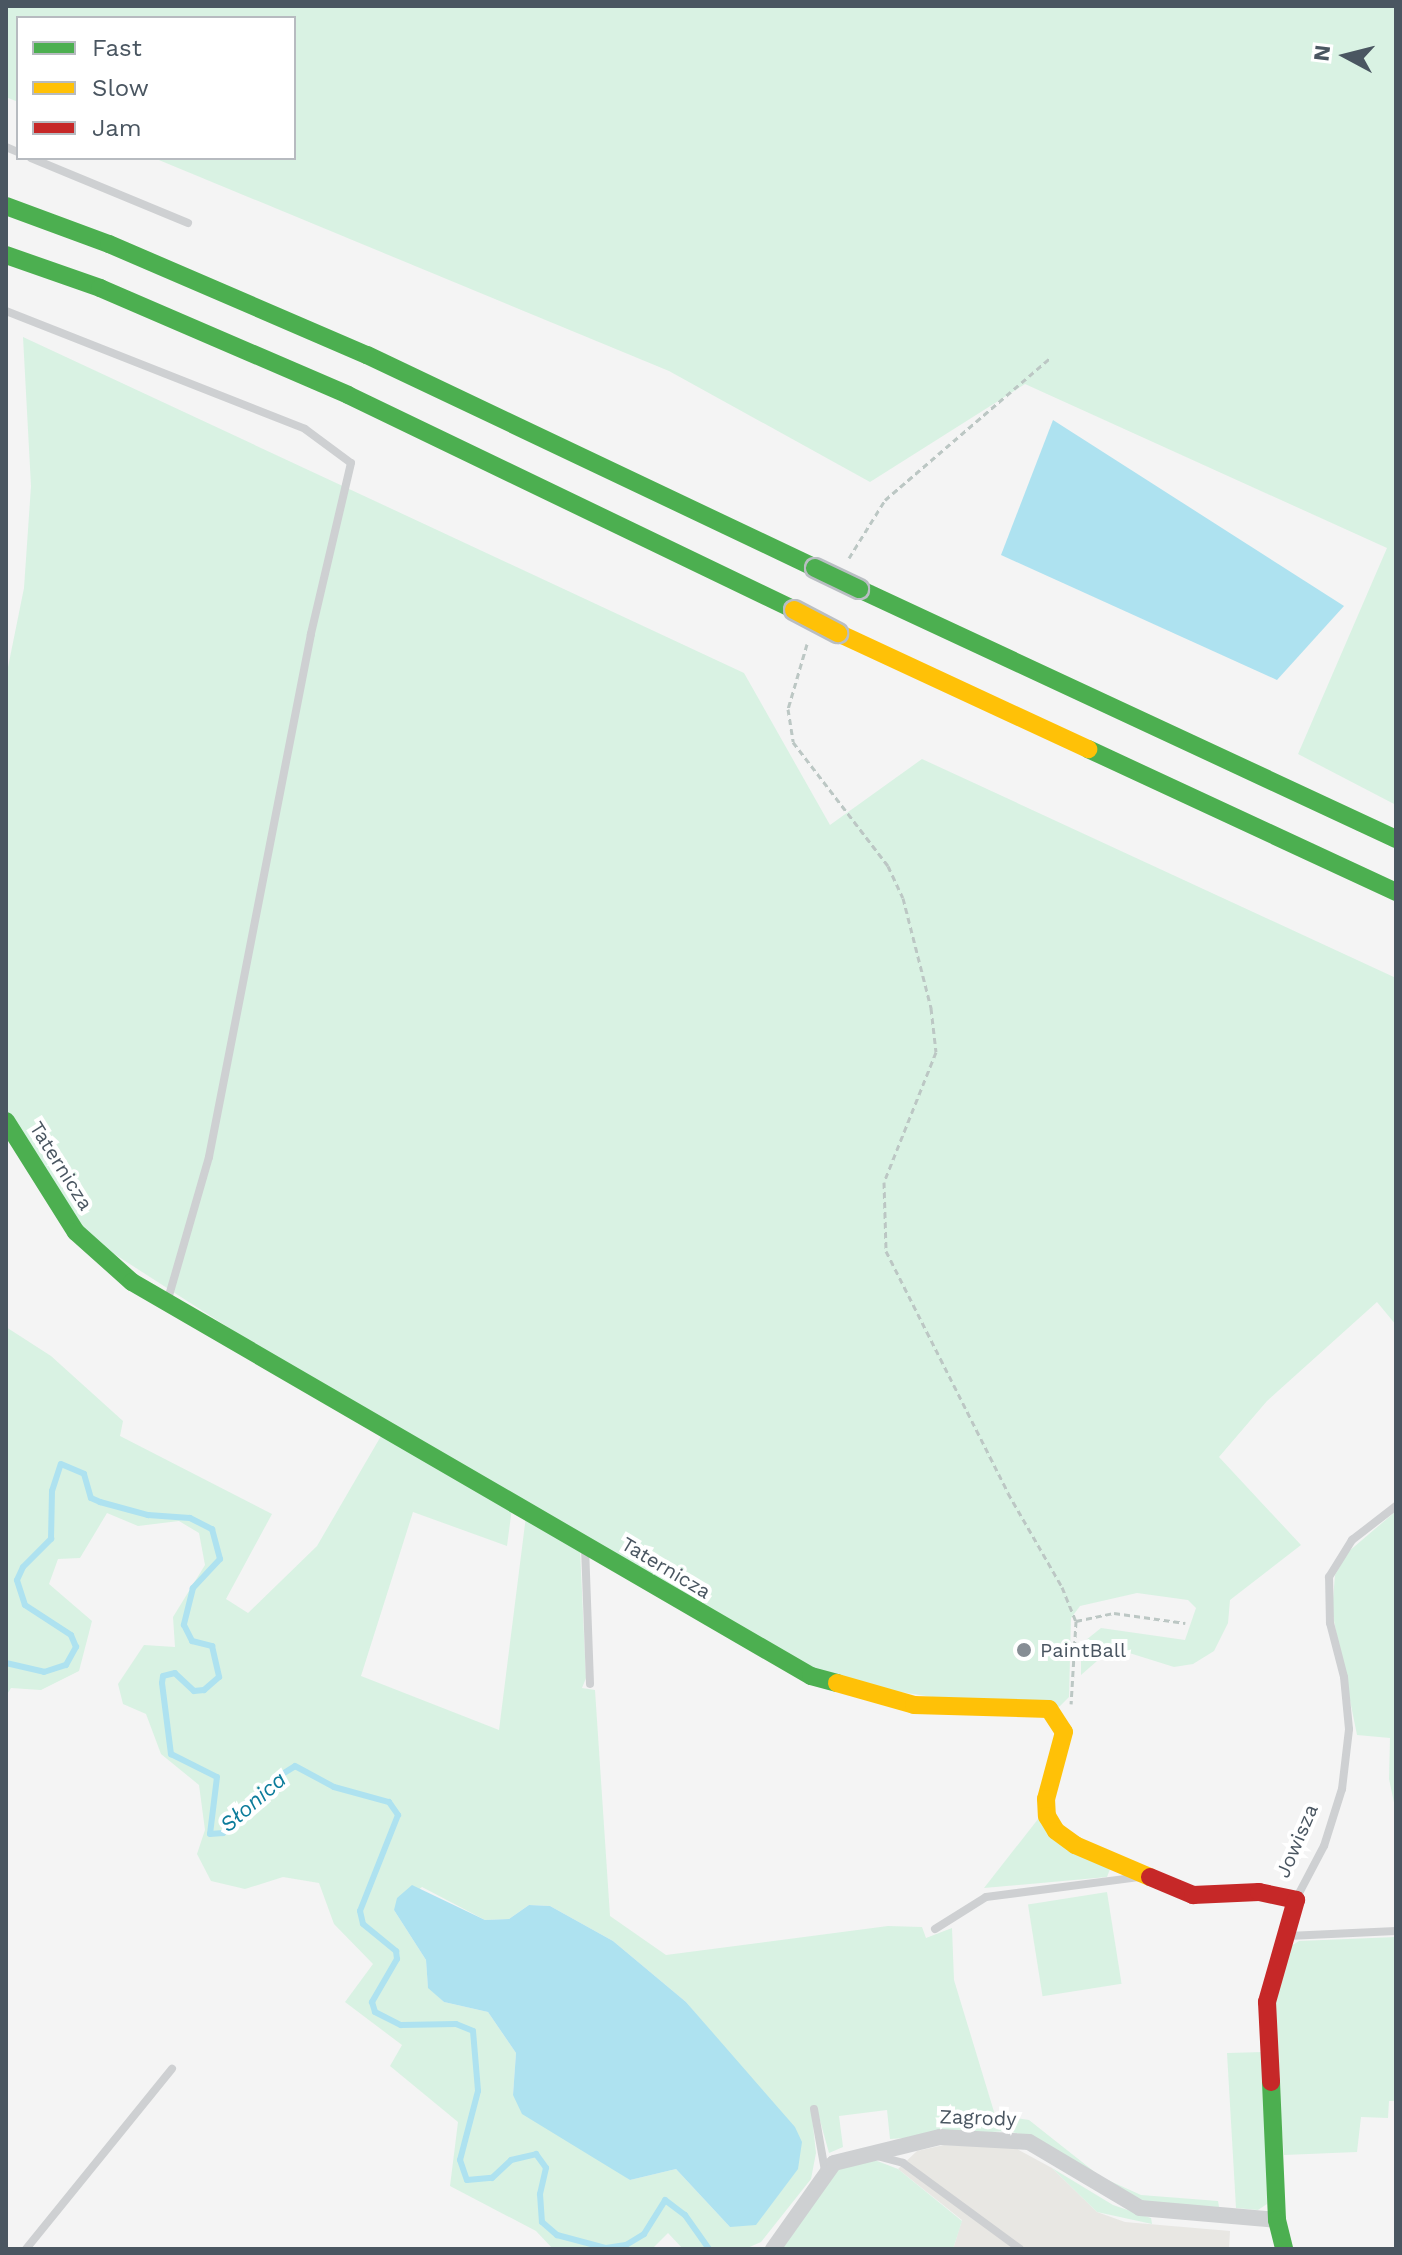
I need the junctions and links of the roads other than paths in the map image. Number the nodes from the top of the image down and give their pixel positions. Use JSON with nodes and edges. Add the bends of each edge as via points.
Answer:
{"nodes":[{"id":1,"x":36,"y":160,"type":"edge"},
{"id":2,"x":6,"y":206,"type":"edge"},
{"id":3,"x":188,"y":223,"type":"dead end"},
{"id":4,"x":6,"y":255,"type":"edge"},
{"id":5,"x":6,"y":311,"type":"edge"},
{"id":6,"x":1396,"y":839,"type":"edge"},
{"id":7,"x":1396,"y":892,"type":"edge"},
{"id":8,"x":6,"y":1121,"type":"edge"},
{"id":9,"x":167,"y":1302,"type":"junction"},
{"id":10,"x":1396,"y":1506,"type":"edge"},
{"id":11,"x":585,"y":1546,"type":"junction"},
{"id":12,"x":590,"y":1684,"type":"dead end"},
{"id":13,"x":1141,"y":1877,"type":"junction"},
{"id":14,"x":1296,"y":1900,"type":"junction"},
{"id":15,"x":935,"y":1929,"type":"dead end"},
{"id":16,"x":1396,"y":1931,"type":"edge"},
{"id":17,"x":1283,"y":1936,"type":"junction"},
{"id":18,"x":172,"y":2069,"type":"dead end"},
{"id":19,"x":814,"y":2109,"type":"dead end"},
{"id":20,"x":865,"y":2152,"type":"junction"},
{"id":21,"x":826,"y":2171,"type":"junction"},
{"id":22,"x":1277,"y":2220,"type":"junction"},
{"id":23,"x":26,"y":2249,"type":"edge"},
{"id":24,"x":773,"y":2249,"type":"edge"},
{"id":25,"x":1020,"y":2249,"type":"edge"},
{"id":26,"x":1284,"y":2249,"type":"edge"}],
"edges":[{"from":1,"to":3,"type":"lane"},
{"from":2,"to":6,"type":"main road","bridge":true,"via":[[109,244],[367,355]]},
{"from":4,"to":7,"type":"main road","bridge":true,"via":[[100,288],[348,395],[838,633]]},
{"from":5,"to":9,"type":"lane","via":[[305,429],[351,463],[311,634],[209,1157]]},
{"from":8,"to":9,"type":"main road","name":"Taternicza","via":[[76,1232],[132,1282]]},
{"from":9,"to":11,"type":"main road","name":"Taternicza"},
{"from":10,"to":14,"type":"lane","name":"Jowisza","via":[[1352,1540],[1329,1577],[1330,1623],[1344,1677],[1349,1729],[1342,1789],[1324,1846]]},
{"from":11,"to":12,"type":"lane"},
{"from":11,"to":13,"type":"main road","name":"Taternicza","via":[[753,1646],[823,1681],[914,1705],[1043,1707],[1059,1719],[1063,1740],[1046,1799],[1051,1824],[1075,1845]]},
{"from":13,"to":14,"type":"main road","via":[[1193,1895],[1259,1892]]},
{"from":13,"to":15,"type":"lane","via":[[986,1897]]},
{"from":14,"to":17,"type":"main road","name":"Jowisza"},
{"from":16,"to":17,"type":"lane"},
{"from":17,"to":22,"type":"main road","name":"Jowisza","via":[[1267,2014]]},
{"from":18,"to":23,"type":"lane"},
{"from":19,"to":21,"type":"lane"},
{"from":20,"to":21,"type":"street","name":"Zagrody"},
{"from":20,"to":22,"type":"street","name":"Zagrody","via":[[940,2137],[1016,2138],[1140,2208]]},
{"from":20,"to":25,"type":"lane","via":[[903,2163],[994,2235]]},
{"from":21,"to":24,"type":"street","name":"Zagrody"},
{"from":22,"to":26,"type":"main road"}]}
